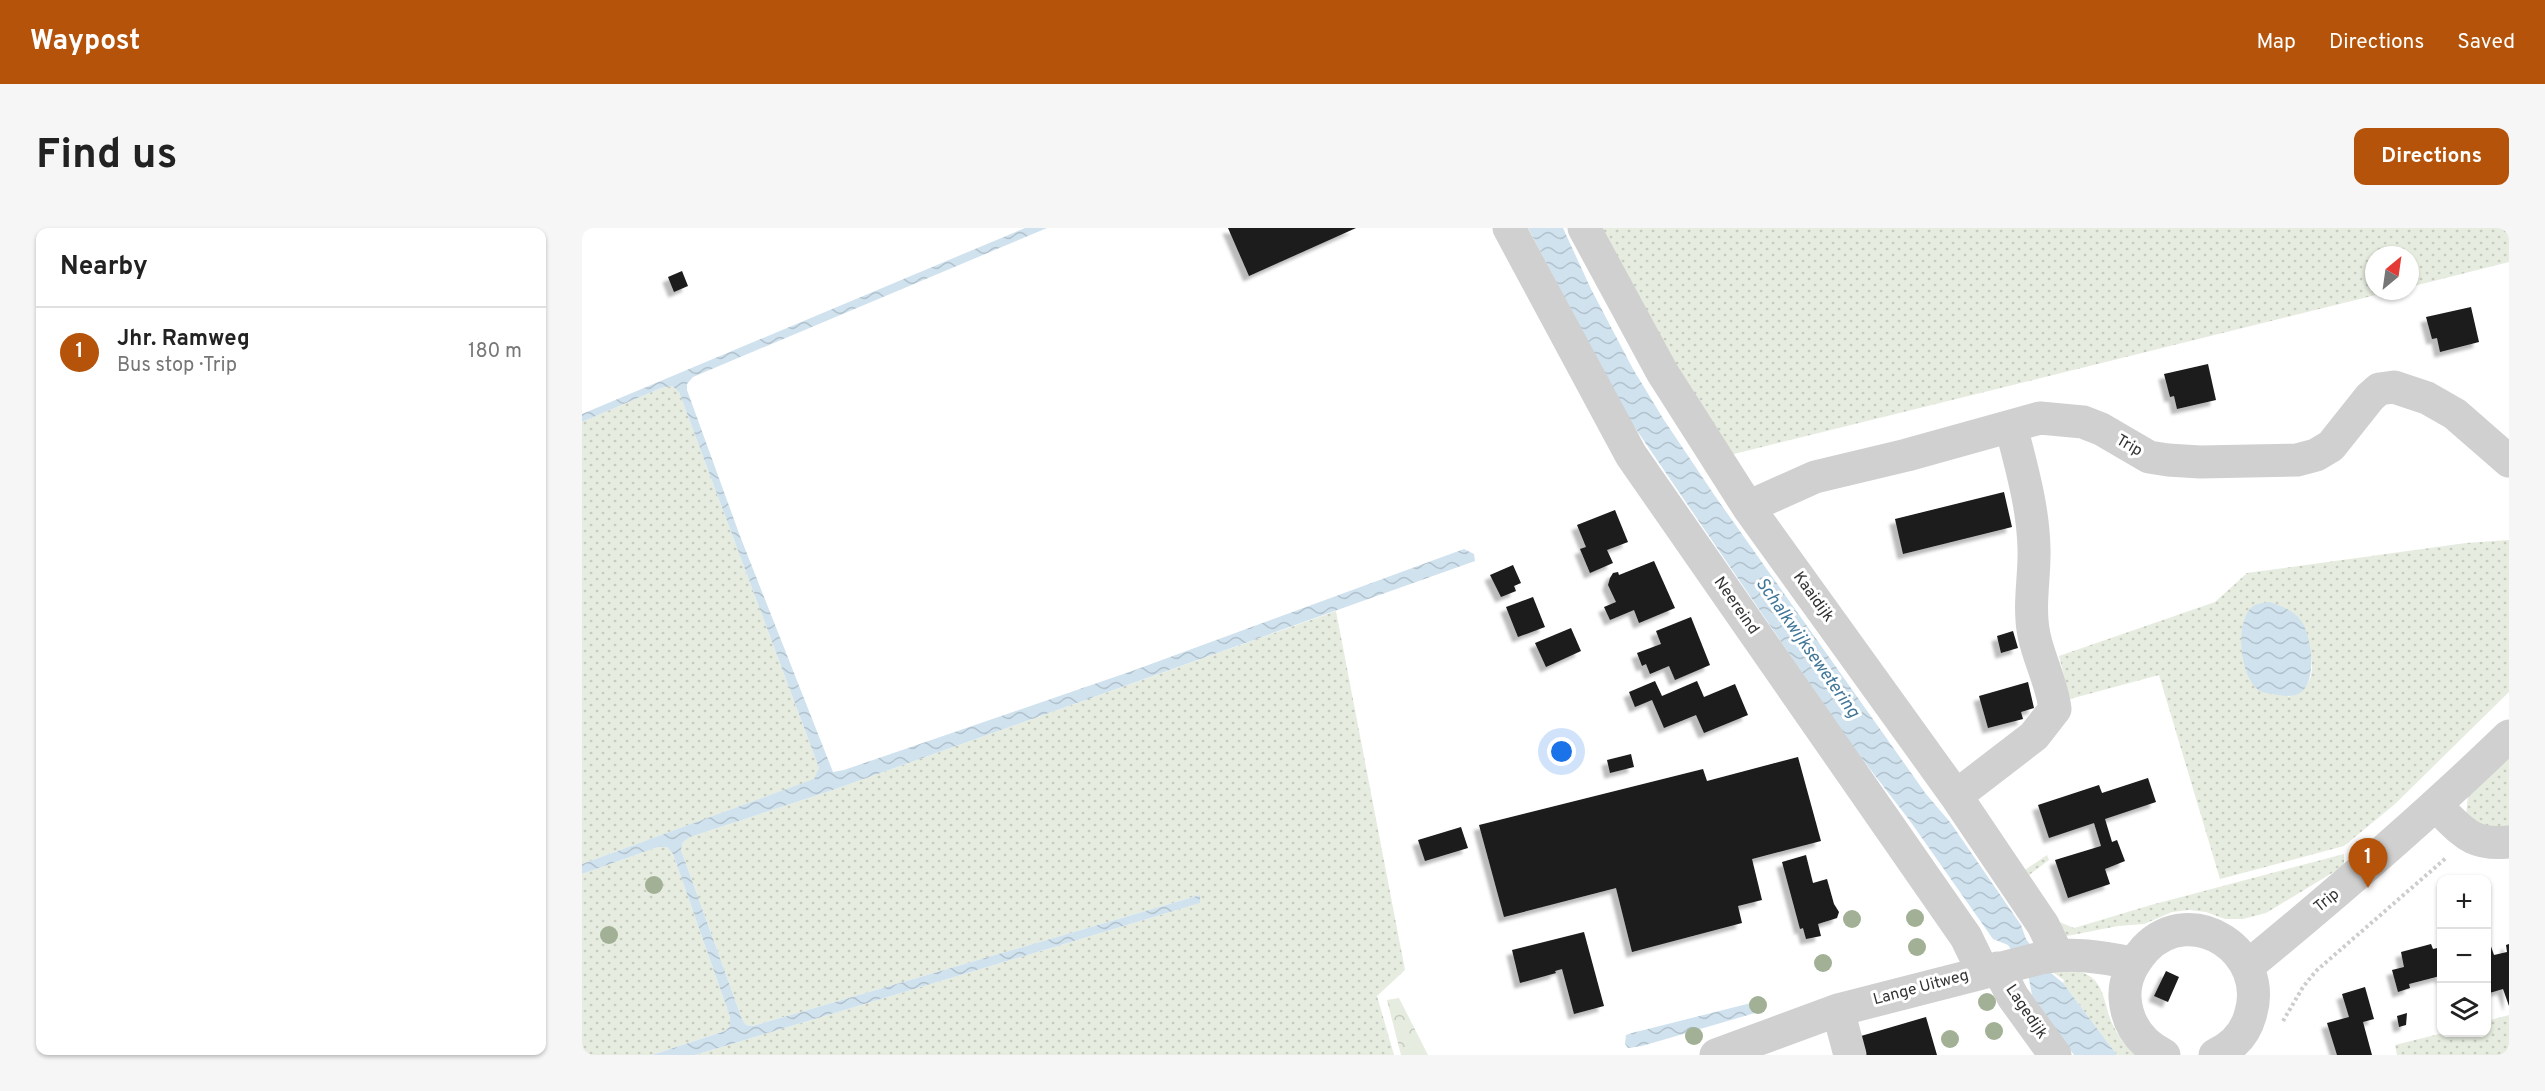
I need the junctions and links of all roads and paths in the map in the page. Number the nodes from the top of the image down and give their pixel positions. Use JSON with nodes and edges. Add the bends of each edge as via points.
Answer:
{"nodes":[{"id":1,"x":1509,"y":228,"type":"edge"},
{"id":2,"x":1584,"y":228,"type":"edge"},
{"id":3,"x":2011,"y":426,"type":"junction"},
{"id":4,"x":2509,"y":461,"type":"edge"},
{"id":5,"x":1748,"y":507,"type":"junction"},
{"id":6,"x":2509,"y":736,"type":"edge"},
{"id":7,"x":1956,"y":796,"type":"junction"},
{"id":8,"x":2436,"y":806,"type":"junction"},
{"id":9,"x":2469,"y":837,"type":"junction"},
{"id":10,"x":2509,"y":842,"type":"edge"},
{"id":11,"x":2019,"y":963,"type":"junction"},
{"id":12,"x":2132,"y":963,"type":"junction"},
{"id":13,"x":2248,"y":966,"type":"junction"},
{"id":14,"x":1838,"y":1010,"type":"junction"},
{"id":15,"x":2281,"y":1025,"type":"dead end"},
{"id":16,"x":2044,"y":1052,"type":"edge"},
{"id":17,"x":1716,"y":1055,"type":"edge"},
{"id":18,"x":1850,"y":1055,"type":"edge"},
{"id":19,"x":2164,"y":1055,"type":"edge"},
{"id":20,"x":2215,"y":1055,"type":"edge"}],
"edges":[{"from":1,"to":11,"type":"street","name":"Neereind","via":[[1631,455],[1966,937]]},
{"from":2,"to":5,"type":"street","name":"Kaaidijk","via":[[1662,372]]},
{"from":3,"to":4,"type":"street","name":"Trip","via":[[2040,418],[2084,422],[2149,457],[2168,460],[2297,460],[2331,446],[2370,397],[2379,389],[2394,387],[2427,398],[2455,414]]},
{"from":3,"to":5,"type":"street","name":"Trip","via":[[1815,477]]},
{"from":3,"to":7,"type":"street","via":[[2030,505],[2034,636],[2055,709],[2034,736]]},
{"from":5,"to":7,"type":"street","name":"Kaaidijk"},
{"from":6,"to":8,"type":"street","name":"Trip"},
{"from":7,"to":11,"type":"street","name":"Kaaidijk","via":[[2043,925]]},
{"from":8,"to":9,"type":"street"},
{"from":8,"to":13,"type":"street","name":"Trip"},
{"from":9,"to":10,"type":"street","via":[[2487,844]]},
{"from":9,"to":15,"type":"path","via":[[2316,971]]},
{"from":11,"to":12,"type":"street","name":"Lange Uitweg","via":[[2088,954]]},
{"from":11,"to":14,"type":"street","name":"Lange Uitweg"},
{"from":11,"to":16,"type":"street","name":"Lagedijk","via":[[2013,997]]},
{"from":12,"to":13,"type":"street","via":[[2154,940],[2175,932],[2198,930],[2220,937],[2238,951]]},
{"from":12,"to":19,"type":"street","via":[[2124,989],[2126,1012],[2135,1032]]},
{"from":13,"to":20,"type":"street","via":[[2255,1002],[2246,1029],[2227,1050]]},
{"from":14,"to":17,"type":"street","name":"Lange Uitweg"},
{"from":14,"to":18,"type":"street"}]}
